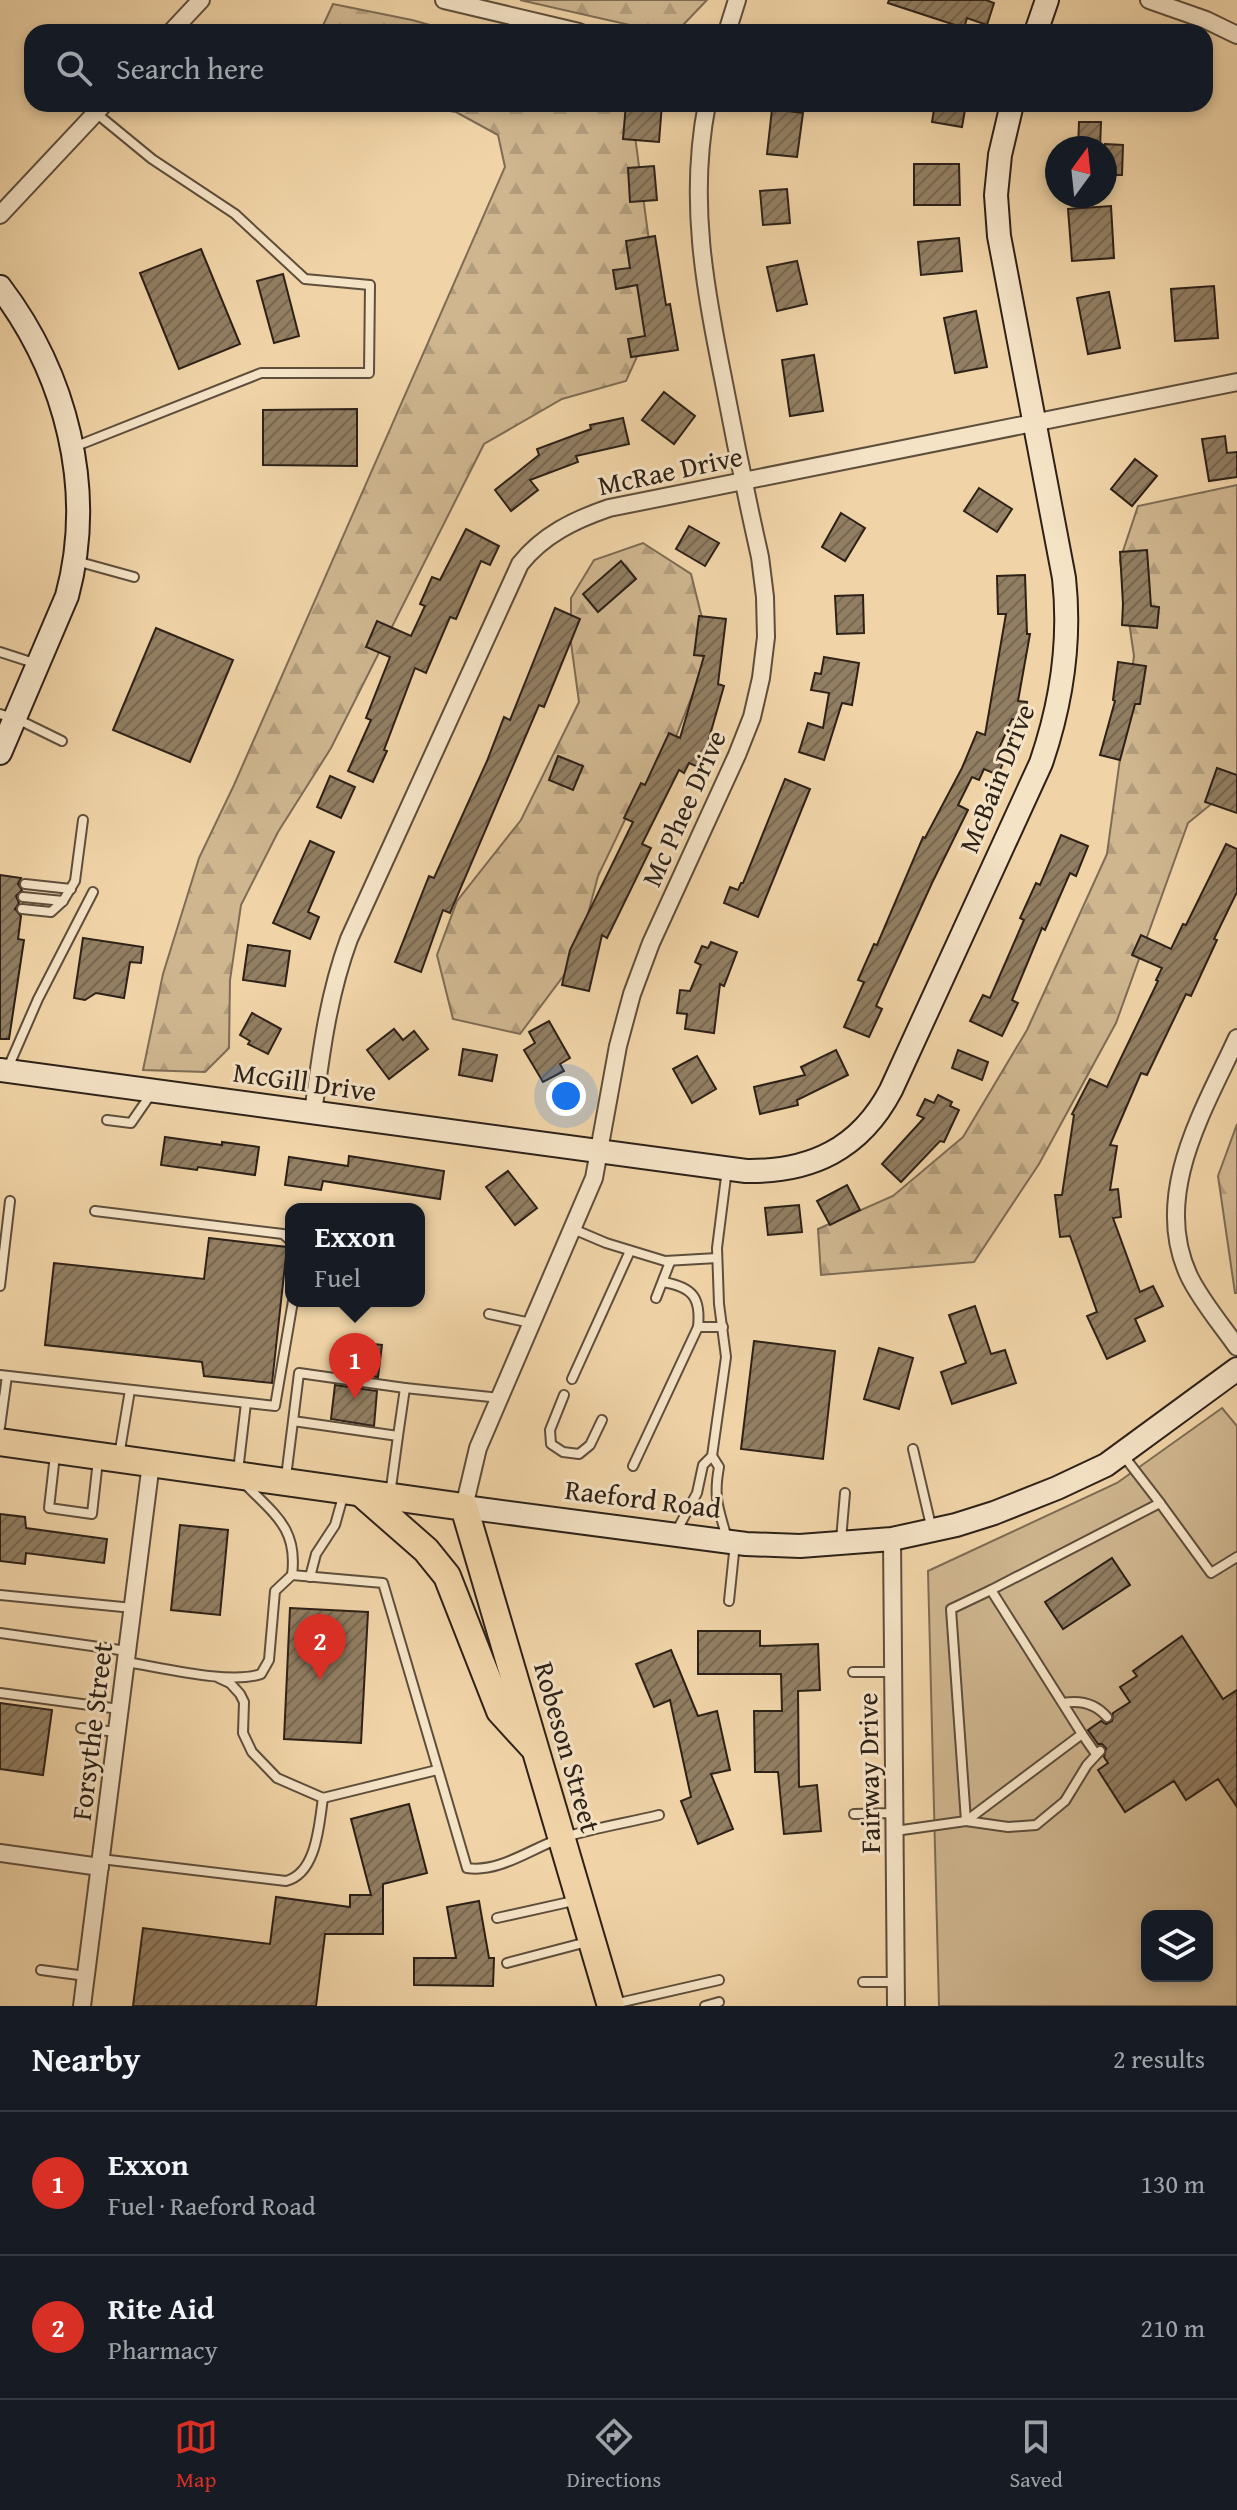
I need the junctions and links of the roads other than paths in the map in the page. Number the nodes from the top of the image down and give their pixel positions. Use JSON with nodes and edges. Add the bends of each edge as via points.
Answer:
{"nodes":[{"id":1,"x":201,"y":0,"type":"edge"},
{"id":2,"x":444,"y":0,"type":"edge"},
{"id":3,"x":737,"y":0,"type":"edge"},
{"id":4,"x":1047,"y":0,"type":"edge"},
{"id":5,"x":1149,"y":0,"type":"edge"},
{"id":6,"x":178,"y":24,"type":"edge"},
{"id":7,"x":545,"y":24,"type":"edge"},
{"id":8,"x":730,"y":24,"type":"edge"},
{"id":9,"x":1039,"y":24,"type":"edge"},
{"id":10,"x":1237,"y":35,"type":"edge"},
{"id":11,"x":91,"y":112,"type":"edge"},
{"id":12,"x":100,"y":112,"type":"edge"},
{"id":13,"x":706,"y":112,"type":"edge"},
{"id":14,"x":1010,"y":112,"type":"edge"},
{"id":15,"x":0,"y":215,"type":"edge"},
{"id":16,"x":0,"y":287,"type":"edge"},
{"id":17,"x":1237,"y":382,"type":"edge"},
{"id":18,"x":1034,"y":423,"type":"junction"},
{"id":19,"x":72,"y":448,"type":"junction"},
{"id":20,"x":743,"y":481,"type":"junction"},
{"id":21,"x":75,"y":561,"type":"junction"},
{"id":22,"x":134,"y":577,"type":"dead end"},
{"id":23,"x":0,"y":652,"type":"edge"},
{"id":24,"x":38,"y":664,"type":"junction"},
{"id":25,"x":7,"y":716,"type":"edge"},
{"id":26,"x":62,"y":741,"type":"dead end"},
{"id":27,"x":0,"y":753,"type":"edge"},
{"id":28,"x":83,"y":820,"type":"dead end"},
{"id":29,"x":25,"y":884,"type":"dead end"},
{"id":30,"x":71,"y":889,"type":"junction"},
{"id":31,"x":93,"y":892,"type":"dead end"},
{"id":32,"x":23,"y":897,"type":"dead end"},
{"id":33,"x":63,"y":901,"type":"junction"},
{"id":34,"x":22,"y":909,"type":"dead end"},
{"id":35,"x":1237,"y":1038,"type":"edge"},
{"id":36,"x":3,"y":1071,"type":"edge"},
{"id":37,"x":154,"y":1091,"type":"junction"},
{"id":38,"x":313,"y":1113,"type":"junction"},
{"id":39,"x":107,"y":1120,"type":"dead end"},
{"id":40,"x":601,"y":1152,"type":"junction"},
{"id":41,"x":728,"y":1168,"type":"junction"},
{"id":42,"x":10,"y":1201,"type":"dead end"},
{"id":43,"x":95,"y":1211,"type":"dead end"},
{"id":44,"x":573,"y":1229,"type":"junction"},
{"id":45,"x":285,"y":1236,"type":"edge"},
{"id":46,"x":630,"y":1251,"type":"junction"},
{"id":47,"x":717,"y":1258,"type":"junction"},
{"id":48,"x":670,"y":1262,"type":"junction"},
{"id":49,"x":663,"y":1282,"type":"junction"},
{"id":50,"x":0,"y":1286,"type":"edge"},
{"id":51,"x":656,"y":1298,"type":"dead end"},
{"id":52,"x":292,"y":1307,"type":"edge"},
{"id":53,"x":489,"y":1314,"type":"dead end"},
{"id":54,"x":532,"y":1323,"type":"junction"},
{"id":55,"x":698,"y":1327,"type":"junction"},
{"id":56,"x":723,"y":1327,"type":"junction"},
{"id":57,"x":1237,"y":1347,"type":"edge"},
{"id":58,"x":1237,"y":1369,"type":"edge"},
{"id":59,"x":4,"y":1375,"type":"edge"},
{"id":60,"x":572,"y":1379,"type":"dead end"},
{"id":61,"x":405,"y":1388,"type":"junction"},
{"id":62,"x":130,"y":1390,"type":"junction"},
{"id":63,"x":564,"y":1395,"type":"dead end"},
{"id":64,"x":500,"y":1398,"type":"junction"},
{"id":65,"x":246,"y":1403,"type":"junction"},
{"id":66,"x":275,"y":1406,"type":"junction"},
{"id":67,"x":295,"y":1410,"type":"junction"},
{"id":68,"x":602,"y":1420,"type":"dead end"},
{"id":69,"x":293,"y":1421,"type":"junction"},
{"id":70,"x":0,"y":1427,"type":"edge"},
{"id":71,"x":398,"y":1436,"type":"junction"},
{"id":72,"x":0,"y":1442,"type":"edge"},
{"id":73,"x":913,"y":1449,"type":"dead end"},
{"id":74,"x":56,"y":1450,"type":"junction"},
{"id":75,"x":1122,"y":1453,"type":"junction"},
{"id":76,"x":712,"y":1456,"type":"junction"},
{"id":77,"x":109,"y":1457,"type":"junction"},
{"id":78,"x":151,"y":1463,"type":"junction"},
{"id":79,"x":633,"y":1466,"type":"dead end"},
{"id":80,"x":237,"y":1475,"type":"junction"},
{"id":81,"x":286,"y":1482,"type":"junction"},
{"id":82,"x":353,"y":1491,"type":"junction"},
{"id":83,"x":845,"y":1493,"type":"dead end"},
{"id":84,"x":390,"y":1496,"type":"junction"},
{"id":85,"x":1160,"y":1503,"type":"junction"},
{"id":86,"x":464,"y":1507,"type":"junction"},
{"id":87,"x":932,"y":1531,"type":"junction"},
{"id":88,"x":674,"y":1534,"type":"junction"},
{"id":89,"x":892,"y":1539,"type":"junction"},
{"id":90,"x":731,"y":1542,"type":"junction"},
{"id":91,"x":841,"y":1545,"type":"junction"},
{"id":92,"x":1237,"y":1557,"type":"edge"},
{"id":93,"x":292,"y":1575,"type":"junction"},
{"id":94,"x":310,"y":1577,"type":"junction"},
{"id":95,"x":991,"y":1590,"type":"junction"},
{"id":96,"x":0,"y":1595,"type":"edge"},
{"id":97,"x":729,"y":1601,"type":"dead end"},
{"id":98,"x":133,"y":1608,"type":"junction"},
{"id":99,"x":0,"y":1633,"type":"edge"},
{"id":100,"x":127,"y":1656,"type":"junction"},
{"id":101,"x":853,"y":1672,"type":"dead end"},
{"id":102,"x":893,"y":1672,"type":"junction"},
{"id":103,"x":215,"y":1676,"type":"junction"},
{"id":104,"x":0,"y":1693,"type":"edge"},
{"id":105,"x":1063,"y":1703,"type":"junction"},
{"id":106,"x":120,"y":1709,"type":"junction"},
{"id":107,"x":1107,"y":1717,"type":"dead end"},
{"id":108,"x":81,"y":1728,"type":"dead end"},
{"id":109,"x":117,"y":1732,"type":"junction"},
{"id":110,"x":1082,"y":1734,"type":"junction"},
{"id":111,"x":536,"y":1750,"type":"junction"},
{"id":112,"x":437,"y":1770,"type":"junction"},
{"id":113,"x":323,"y":1798,"type":"junction"},
{"id":114,"x":895,"y":1813,"type":"junction"},
{"id":115,"x":854,"y":1814,"type":"dead end"},
{"id":116,"x":659,"y":1815,"type":"dead end"},
{"id":117,"x":966,"y":1821,"type":"junction"},
{"id":118,"x":895,"y":1831,"type":"junction"},
{"id":119,"x":561,"y":1838,"type":"junction"},
{"id":120,"x":0,"y":1853,"type":"edge"},
{"id":121,"x":100,"y":1863,"type":"junction"},
{"id":122,"x":579,"y":1899,"type":"junction"},
{"id":123,"x":497,"y":1918,"type":"dead end"},
{"id":124,"x":592,"y":1941,"type":"junction"},
{"id":125,"x":507,"y":1963,"type":"dead end"},
{"id":126,"x":41,"y":1970,"type":"dead end"},
{"id":127,"x":86,"y":1976,"type":"junction"},
{"id":128,"x":719,"y":1980,"type":"dead end"},
{"id":129,"x":863,"y":1982,"type":"dead end"},
{"id":130,"x":897,"y":1982,"type":"junction"},
{"id":131,"x":719,"y":2002,"type":"dead end"},
{"id":132,"x":82,"y":2006,"type":"edge"},
{"id":133,"x":609,"y":2006,"type":"edge"},
{"id":134,"x":705,"y":2006,"type":"edge"},
{"id":135,"x":896,"y":2006,"type":"edge"}],
"edges":[{"from":1,"to":6,"type":"street"},
{"from":2,"to":7,"type":"street"},
{"from":3,"to":8,"type":"street"},
{"from":4,"to":9,"type":"street"},
{"from":5,"to":10,"type":"street"},
{"from":11,"to":15,"type":"street"},
{"from":12,"to":19,"type":"lane","via":[[152,159],[235,214],[305,279],[370,285],[369,373],[261,373]]},
{"from":13,"to":20,"type":"street","name":"Mc Phee Drive","via":[[698,215],[701,256]]},
{"from":14,"to":18,"type":"street","name":"McBain Drive","via":[[996,195],[999,236]]},
{"from":16,"to":19,"type":"street","via":[[39,347],[60,397]]},
{"from":17,"to":18,"type":"street","name":"McRae Drive"},
{"from":18,"to":20,"type":"street","name":"McRae Drive"},
{"from":18,"to":41,"type":"street","name":"McBain Drive","via":[[1067,605],[1062,685],[1041,763],[891,1090],[868,1125],[812,1163],[773,1171]]},
{"from":19,"to":21,"type":"street","via":[[78,489]]},
{"from":20,"to":38,"type":"street","name":"McRae Drive","via":[[584,517],[538,545],[520,564],[349,939],[326,1017]]},
{"from":20,"to":40,"type":"street","name":"Mc Phee Drive","via":[[765,597],[761,678],[737,755],[632,994]]},
{"from":21,"to":22,"type":"lane"},
{"from":21,"to":24,"type":"street","via":[[67,596]]},
{"from":23,"to":24,"type":"lane"},
{"from":24,"to":25,"type":"street"},
{"from":25,"to":26,"type":"lane"},
{"from":25,"to":27,"type":"street"},
{"from":28,"to":30,"type":"lane"},
{"from":29,"to":30,"type":"lane"},
{"from":30,"to":33,"type":"lane"},
{"from":31,"to":36,"type":"lane"},
{"from":32,"to":33,"type":"lane"},
{"from":33,"to":34,"type":"lane","via":[[51,912]]},
{"from":35,"to":57,"type":"street","via":[[1189,1144],[1177,1196],[1181,1250],[1189,1276]]},
{"from":36,"to":37,"type":"street","name":"McGill Drive"},
{"from":37,"to":38,"type":"street","name":"McGill Drive"},
{"from":37,"to":39,"type":"lane","via":[[131,1123]]},
{"from":38,"to":40,"type":"street","name":"McGill Drive"},
{"from":40,"to":41,"type":"street","name":"McBain Drive"},
{"from":40,"to":44,"type":"street","name":"Mc Phee Drive"},
{"from":41,"to":47,"type":"lane"},
{"from":42,"to":50,"type":"lane"},
{"from":43,"to":45,"type":"lane"},
{"from":44,"to":46,"type":"lane"},
{"from":44,"to":54,"type":"street","name":"Mc Phee Drive"},
{"from":46,"to":48,"type":"lane"},
{"from":46,"to":60,"type":"lane"},
{"from":47,"to":48,"type":"lane"},
{"from":47,"to":56,"type":"lane"},
{"from":48,"to":49,"type":"lane"},
{"from":49,"to":51,"type":"lane"},
{"from":49,"to":55,"type":"lane","via":[[692,1292],[700,1308]]},
{"from":52,"to":66,"type":"lane"},
{"from":53,"to":54,"type":"lane"},
{"from":54,"to":64,"type":"street","name":"Mc Phee Drive"},
{"from":55,"to":56,"type":"lane"},
{"from":55,"to":79,"type":"lane"},
{"from":56,"to":76,"type":"lane","via":[[726,1357]]},
{"from":58,"to":75,"type":"street","name":"Raeford Road"},
{"from":59,"to":62,"type":"lane"},
{"from":59,"to":70,"type":"lane"},
{"from":61,"to":64,"type":"lane"},
{"from":61,"to":67,"type":"lane","via":[[299,1373]]},
{"from":61,"to":71,"type":"lane"},
{"from":62,"to":65,"type":"lane"},
{"from":62,"to":77,"type":"lane"},
{"from":63,"to":68,"type":"lane","via":[[550,1430],[551,1444],[563,1452],[579,1454],[590,1445]]},
{"from":64,"to":86,"type":"street","name":"Mc Phee Drive","via":[[478,1448]]},
{"from":65,"to":66,"type":"lane"},
{"from":65,"to":80,"type":"lane"},
{"from":66,"to":67,"type":"lane"},
{"from":67,"to":69,"type":"lane"},
{"from":69,"to":71,"type":"lane"},
{"from":69,"to":81,"type":"lane"},
{"from":71,"to":84,"type":"lane"},
{"from":72,"to":74,"type":"main road","name":"Raeford Road"},
{"from":73,"to":87,"type":"lane"},
{"from":74,"to":77,"type":"main road","name":"Raeford Road"},
{"from":74,"to":77,"type":"lane","via":[[49,1508],[92,1514]]},
{"from":75,"to":85,"type":"lane"},
{"from":75,"to":87,"type":"street","name":"Raeford Road","via":[[1057,1488]]},
{"from":76,"to":88,"type":"lane","via":[[703,1465],[697,1493]]},
{"from":76,"to":90,"type":"lane","via":[[719,1467],[716,1505]]},
{"from":77,"to":78,"type":"main road","name":"Raeford Road"},
{"from":78,"to":80,"type":"main road","name":"Raeford Road"},
{"from":78,"to":98,"type":"street","name":"Forsythe Street"},
{"from":80,"to":81,"type":"main road","name":"Raeford Road"},
{"from":80,"to":93,"type":"lane","via":[[285,1526],[295,1556]]},
{"from":81,"to":82,"type":"main road","name":"Raeford Road"},
{"from":82,"to":84,"type":"main road","name":"Raeford Road"},
{"from":82,"to":94,"type":"lane","via":[[316,1554]]},
{"from":82,"to":111,"type":"main road","via":[[426,1550],[447,1576],[500,1711]]},
{"from":83,"to":91,"type":"lane"},
{"from":84,"to":86,"type":"main road","name":"Raeford Road"},
{"from":85,"to":92,"type":"lane","via":[[1211,1573]]},
{"from":85,"to":95,"type":"lane"},
{"from":86,"to":88,"type":"street","name":"Raeford Road"},
{"from":86,"to":111,"type":"main road","name":"Robeson Street"},
{"from":87,"to":89,"type":"street","name":"Raeford Road"},
{"from":88,"to":90,"type":"street","name":"Raeford Road"},
{"from":89,"to":91,"type":"street","name":"Raeford Road"},
{"from":89,"to":102,"type":"street","name":"Fairway Drive"},
{"from":90,"to":91,"type":"street","name":"Raeford Road"},
{"from":90,"to":97,"type":"lane"},
{"from":93,"to":94,"type":"lane"},
{"from":93,"to":103,"type":"lane","via":[[275,1591],[269,1660],[261,1674]]},
{"from":94,"to":112,"type":"lane","via":[[383,1583]]},
{"from":95,"to":105,"type":"lane"},
{"from":95,"to":117,"type":"lane","via":[[951,1609]]},
{"from":96,"to":98,"type":"lane"},
{"from":98,"to":100,"type":"street","name":"Forsythe Street"},
{"from":99,"to":100,"type":"lane"},
{"from":100,"to":103,"type":"lane"},
{"from":100,"to":106,"type":"street","name":"Forsythe Street"},
{"from":101,"to":102,"type":"lane"},
{"from":102,"to":114,"type":"street","name":"Fairway Drive"},
{"from":103,"to":113,"type":"lane","via":[[230,1683],[244,1702],[243,1733],[252,1752],[277,1778]]},
{"from":104,"to":106,"type":"lane"},
{"from":105,"to":107,"type":"lane","via":[[1087,1703]]},
{"from":105,"to":110,"type":"lane"},
{"from":106,"to":109,"type":"street","name":"Forsythe Street"},
{"from":108,"to":109,"type":"lane"},
{"from":109,"to":121,"type":"street","name":"Forsythe Street"},
{"from":110,"to":117,"type":"lane"},
{"from":110,"to":117,"type":"lane","via":[[1098,1752],[1065,1801],[1036,1825]]},
{"from":111,"to":119,"type":"main road","name":"Robeson Street"},
{"from":112,"to":113,"type":"lane"},
{"from":112,"to":119,"type":"lane","via":[[467,1868],[502,1863]]},
{"from":113,"to":121,"type":"lane","via":[[316,1842],[294,1879]]},
{"from":114,"to":115,"type":"lane"},
{"from":114,"to":118,"type":"street","name":"Fairway Drive"},
{"from":116,"to":119,"type":"lane"},
{"from":117,"to":118,"type":"lane"},
{"from":118,"to":130,"type":"street","name":"Fairway Drive"},
{"from":119,"to":122,"type":"main road","name":"Robeson Street"},
{"from":120,"to":121,"type":"street"},
{"from":121,"to":127,"type":"street","name":"Forsythe Street"},
{"from":122,"to":123,"type":"lane"},
{"from":122,"to":124,"type":"main road","name":"Robeson Street"},
{"from":124,"to":125,"type":"lane"},
{"from":124,"to":133,"type":"main road","name":"Robeson Street"},
{"from":126,"to":127,"type":"lane"},
{"from":127,"to":132,"type":"street","name":"Forsythe Street"},
{"from":128,"to":133,"type":"lane"},
{"from":129,"to":130,"type":"lane"},
{"from":130,"to":135,"type":"street","name":"Fairway Drive"},
{"from":131,"to":134,"type":"lane"}]}
